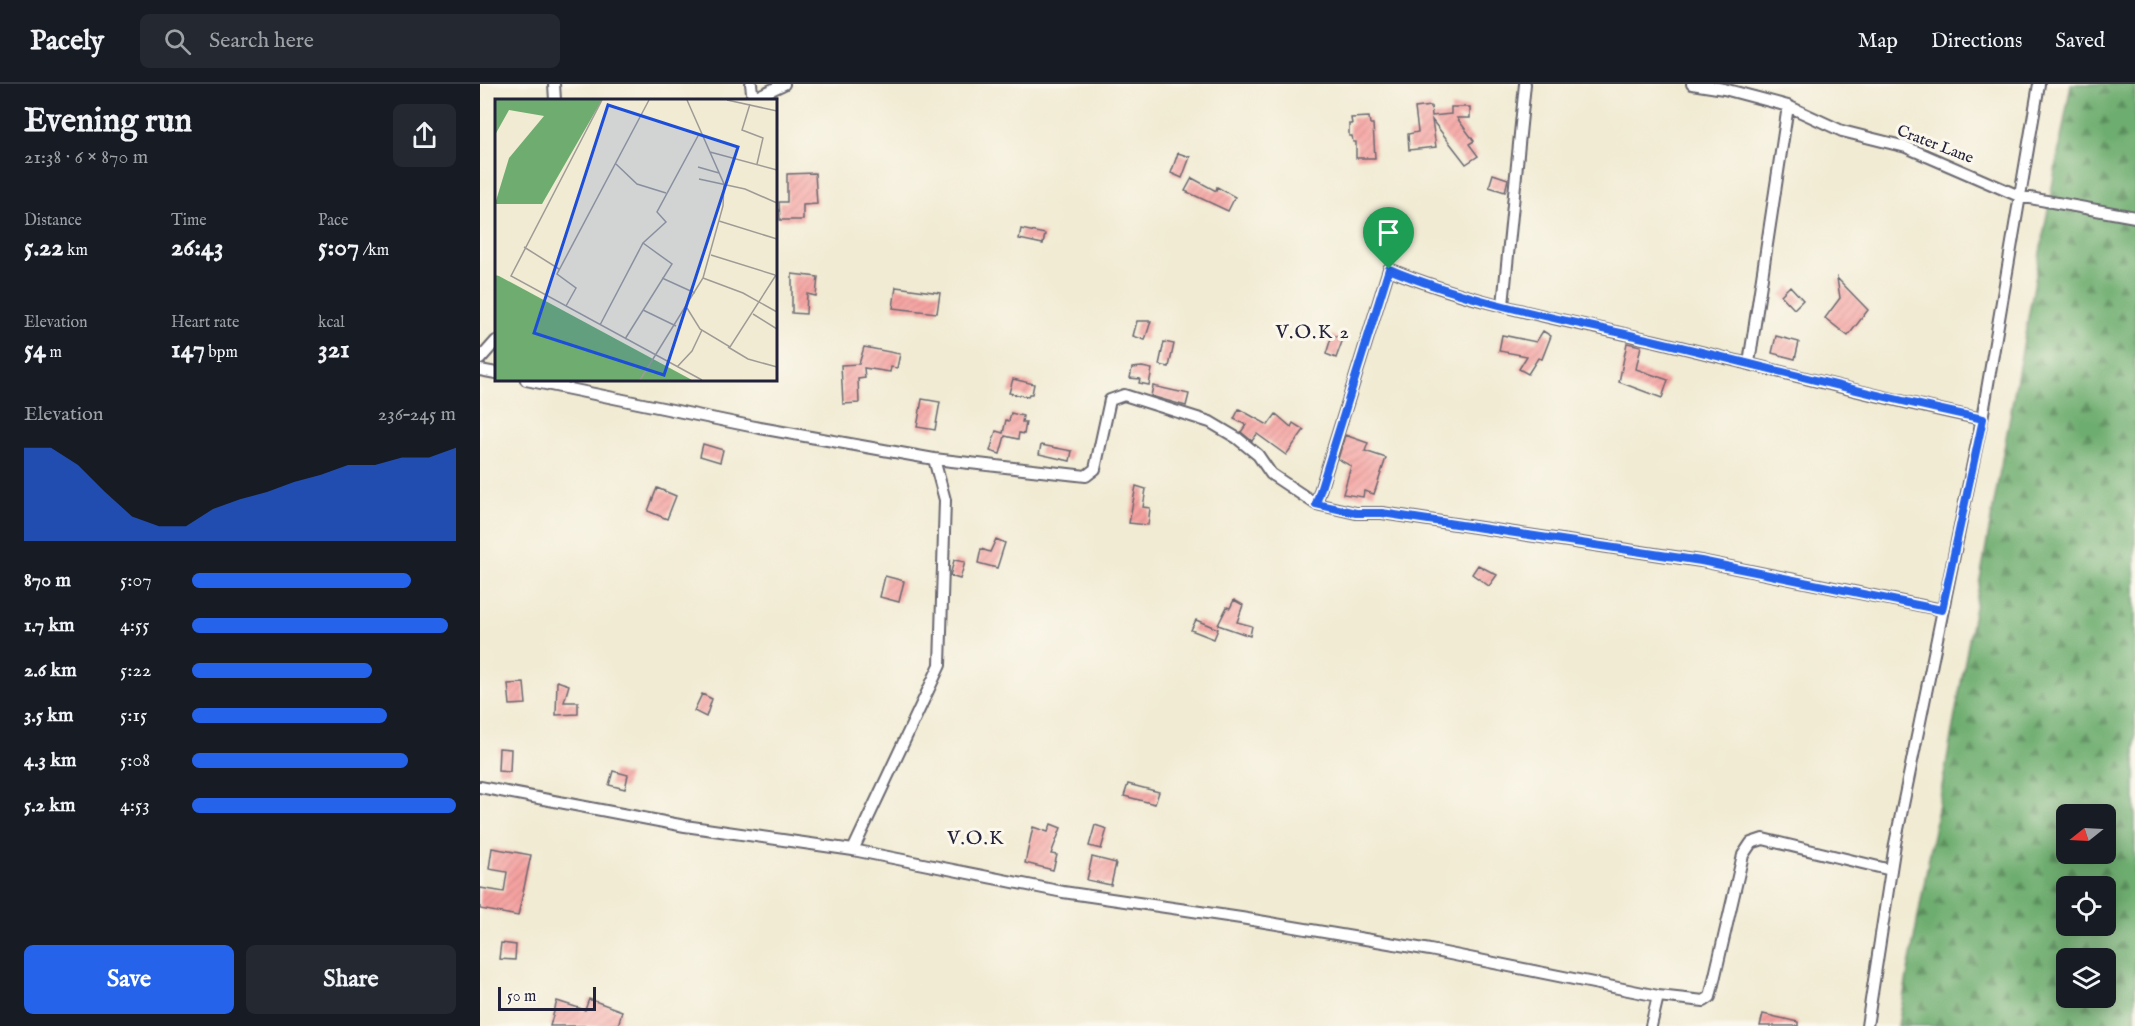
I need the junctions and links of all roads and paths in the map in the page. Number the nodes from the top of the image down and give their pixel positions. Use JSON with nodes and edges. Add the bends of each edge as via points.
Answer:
{"nodes":[{"id":1,"x":554,"y":84,"type":"edge"},
{"id":2,"x":751,"y":84,"type":"edge"},
{"id":3,"x":784,"y":84,"type":"edge"},
{"id":4,"x":1525,"y":84,"type":"edge"},
{"id":5,"x":1692,"y":84,"type":"edge"},
{"id":6,"x":2039,"y":84,"type":"edge"},
{"id":7,"x":555,"y":99,"type":"edge"},
{"id":8,"x":752,"y":99,"type":"edge"},
{"id":9,"x":754,"y":99,"type":"edge"},
{"id":10,"x":1788,"y":106,"type":"junction"},
{"id":11,"x":2019,"y":196,"type":"junction"},
{"id":12,"x":2135,"y":217,"type":"edge"},
{"id":13,"x":1503,"y":305,"type":"junction"},
{"id":14,"x":495,"y":342,"type":"edge"},
{"id":15,"x":480,"y":359,"type":"edge"},
{"id":16,"x":1749,"y":363,"type":"junction"},
{"id":17,"x":480,"y":370,"type":"edge"},
{"id":18,"x":495,"y":373,"type":"edge"},
{"id":19,"x":531,"y":381,"type":"edge"},
{"id":20,"x":1983,"y":419,"type":"junction"},
{"id":21,"x":934,"y":459,"type":"junction"},
{"id":22,"x":1316,"y":504,"type":"junction"},
{"id":23,"x":1942,"y":610,"type":"junction"},
{"id":24,"x":480,"y":787,"type":"edge"},
{"id":25,"x":853,"y":850,"type":"junction"},
{"id":26,"x":1891,"y":870,"type":"junction"},
{"id":27,"x":1658,"y":996,"type":"junction"},
{"id":28,"x":1651,"y":1026,"type":"edge"},
{"id":29,"x":1867,"y":1026,"type":"edge"}],
"edges":[{"from":1,"to":7,"type":"street"},
{"from":2,"to":8,"type":"street"},
{"from":3,"to":9,"type":"street"},
{"from":4,"to":13,"type":"street"},
{"from":5,"to":10,"type":"street","name":"Crater Lane"},
{"from":6,"to":11,"type":"street"},
{"from":10,"to":11,"type":"street","name":"Crater Lane","via":[[1842,131],[1906,147]]},
{"from":10,"to":16,"type":"street"},
{"from":11,"to":12,"type":"street","name":"Crater Lane"},
{"from":11,"to":20,"type":"street"},
{"from":13,"to":16,"type":"street"},
{"from":13,"to":22,"type":"street","via":[[1389,269]]},
{"from":14,"to":15,"type":"street"},
{"from":16,"to":20,"type":"street","via":[[1870,396]]},
{"from":17,"to":18,"type":"street"},
{"from":19,"to":21,"type":"street"},
{"from":20,"to":23,"type":"street"},
{"from":21,"to":22,"type":"street","via":[[1086,476],[1095,469],[1110,400],[1124,395],[1210,422],[1237,438],[1258,455],[1271,474]]},
{"from":21,"to":25,"type":"street","via":[[945,500],[940,665]]},
{"from":22,"to":23,"type":"street","via":[[1356,513],[1382,513],[1701,561]]},
{"from":23,"to":26,"type":"street"},
{"from":24,"to":25,"type":"street","via":[[685,826]]},
{"from":25,"to":27,"type":"street","via":[[1063,892],[1431,950]]},
{"from":26,"to":27,"type":"street","via":[[1763,839],[1751,843],[1743,855],[1710,997],[1704,1001]]},
{"from":26,"to":29,"type":"street"},
{"from":27,"to":28,"type":"street"}]}
